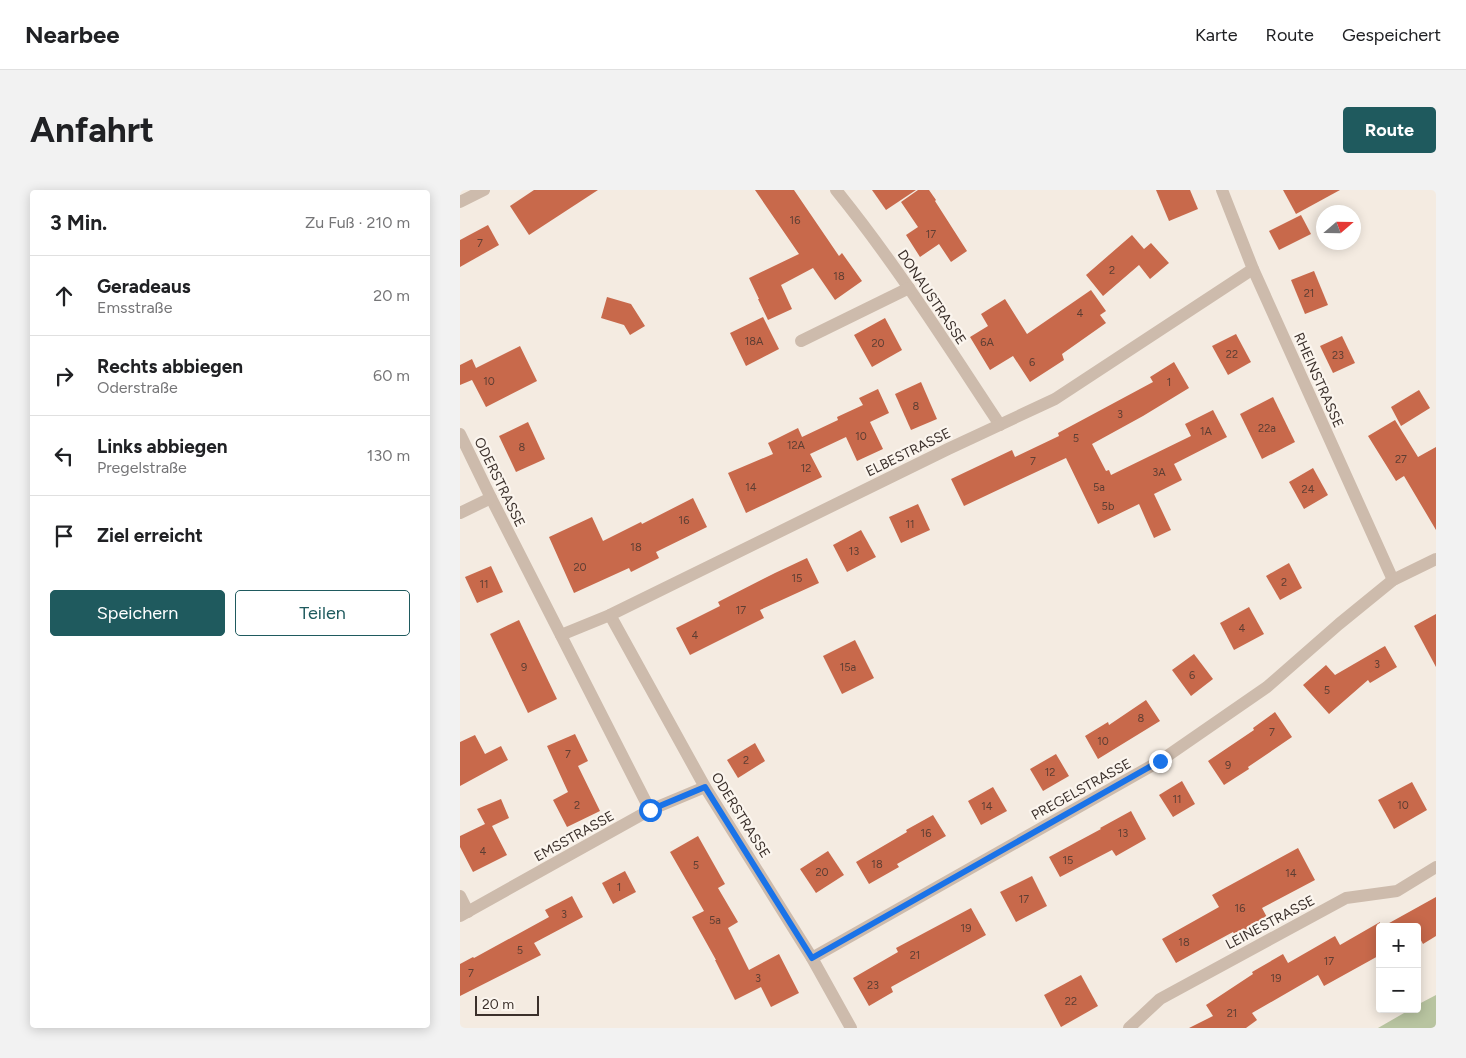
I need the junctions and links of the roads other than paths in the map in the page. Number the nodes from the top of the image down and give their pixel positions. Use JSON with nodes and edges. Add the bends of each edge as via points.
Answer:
{"nodes":[{"id":1,"x":483,"y":190,"type":"edge"},
{"id":2,"x":836,"y":190,"type":"edge"},
{"id":3,"x":1222,"y":190,"type":"edge"},
{"id":4,"x":460,"y":202,"type":"edge"},
{"id":5,"x":1254,"y":269,"type":"junction"},
{"id":6,"x":909,"y":288,"type":"junction"},
{"id":7,"x":801,"y":341,"type":"dead end"},
{"id":8,"x":1000,"y":425,"type":"junction"},
{"id":9,"x":460,"y":434,"type":"edge"},
{"id":10,"x":491,"y":498,"type":"junction"},
{"id":11,"x":460,"y":513,"type":"edge"},
{"id":12,"x":1436,"y":559,"type":"edge"},
{"id":13,"x":1393,"y":580,"type":"junction"},
{"id":14,"x":610,"y":615,"type":"junction"},
{"id":15,"x":560,"y":635,"type":"junction"},
{"id":16,"x":705,"y":787,"type":"junction"},
{"id":17,"x":650,"y":810,"type":"junction"},
{"id":18,"x":1436,"y":867,"type":"edge"},
{"id":19,"x":460,"y":896,"type":"edge"},
{"id":20,"x":464,"y":914,"type":"edge"},
{"id":21,"x":812,"y":958,"type":"junction"},
{"id":22,"x":851,"y":1028,"type":"edge"},
{"id":23,"x":1129,"y":1028,"type":"edge"}],
"edges":[{"from":1,"to":4,"type":"street"},
{"from":2,"to":6,"type":"street","name":"DONAUSTRASSE"},
{"from":3,"to":5,"type":"street","name":"RHEINSTRASSE"},
{"from":5,"to":8,"type":"street","name":"ELBESTRASSE","via":[[1055,399]]},
{"from":5,"to":13,"type":"street","name":"RHEINSTRASSE"},
{"from":6,"to":7,"type":"street"},
{"from":6,"to":8,"type":"street","name":"DONAUSTRASSE"},
{"from":8,"to":14,"type":"street","name":"ELBESTRASSE"},
{"from":9,"to":10,"type":"street","name":"ODERSTRASSE"},
{"from":10,"to":11,"type":"street"},
{"from":10,"to":15,"type":"street","name":"ODERSTRASSE"},
{"from":12,"to":13,"type":"street","name":"PREGELSTRASSE"},
{"from":13,"to":21,"type":"street","name":"PREGELSTRASSE","via":[[1267,687],[1160,761]]},
{"from":14,"to":15,"type":"street","name":"ELBESTRASSE"},
{"from":14,"to":16,"type":"street","name":"ODERSTRASSE"},
{"from":15,"to":17,"type":"street","name":"ODERSTRASSE"},
{"from":16,"to":17,"type":"street","name":"EMSSTRASSE"},
{"from":16,"to":21,"type":"street","name":"ODERSTRASSE"},
{"from":17,"to":20,"type":"street","name":"EMSSTRASSE"},
{"from":18,"to":23,"type":"street","name":"LEINESTRASSE","via":[[1397,892],[1346,898],[1160,999]]},
{"from":19,"to":20,"type":"street"},
{"from":21,"to":22,"type":"street","name":"ODERSTRASSE"}]}
